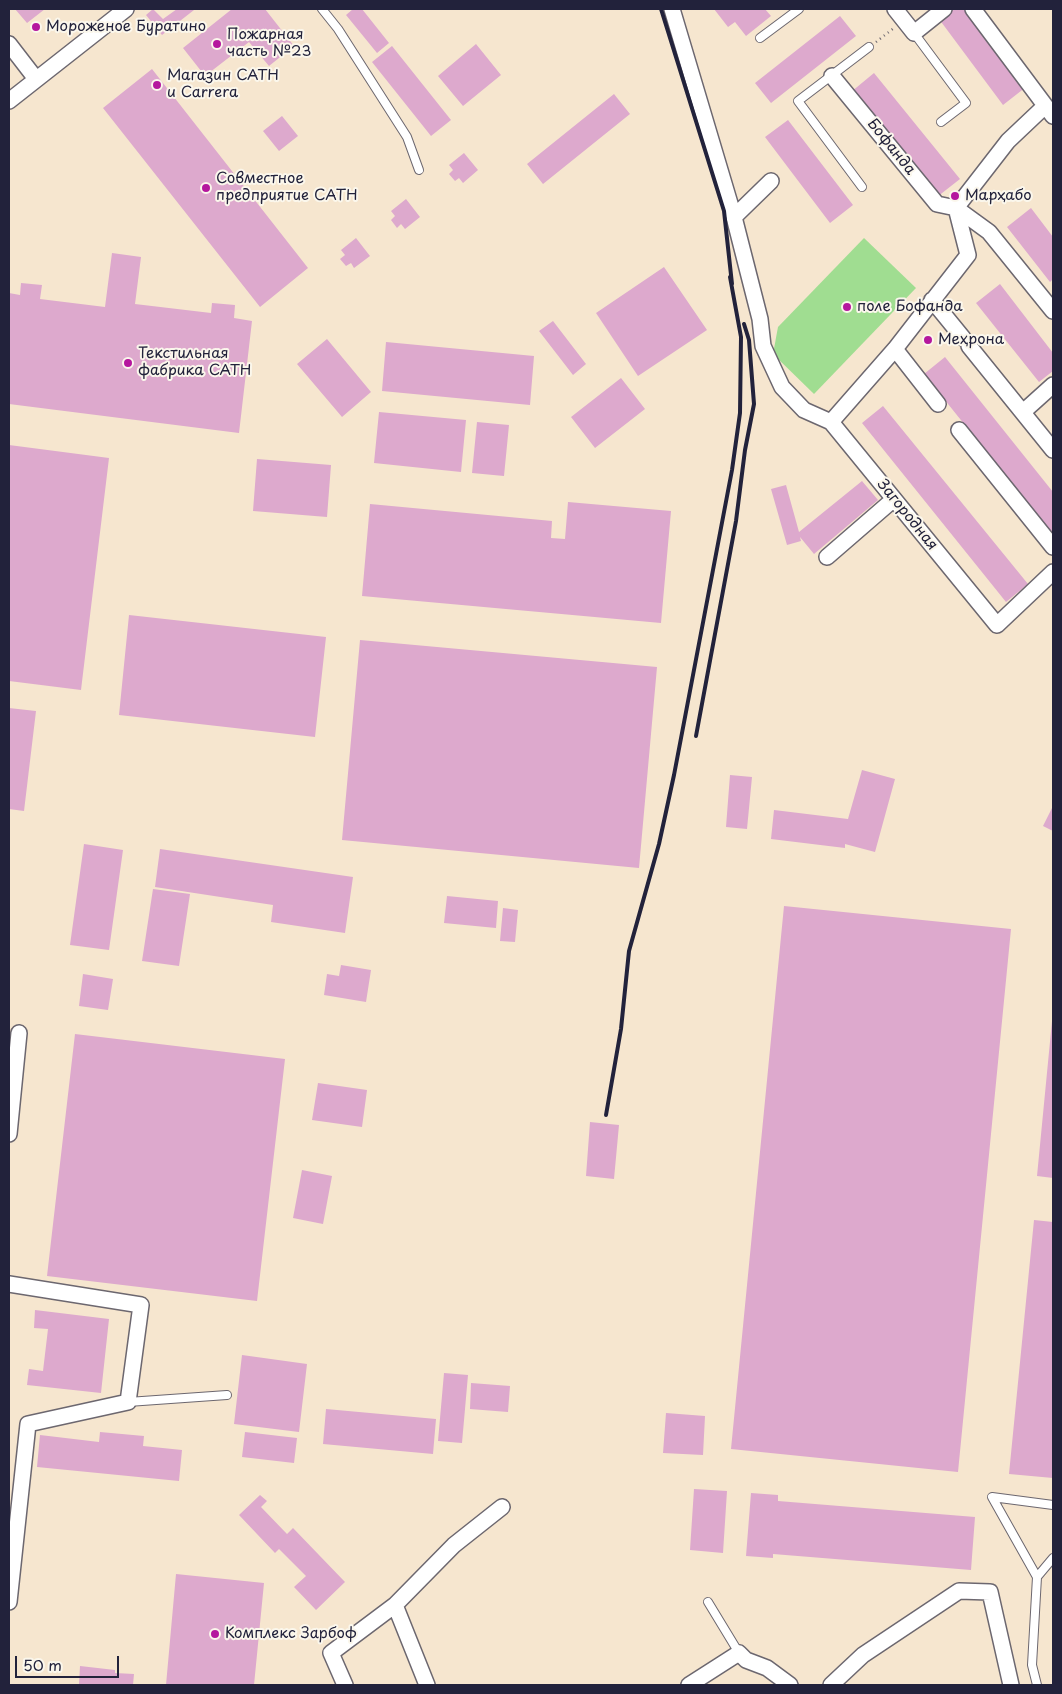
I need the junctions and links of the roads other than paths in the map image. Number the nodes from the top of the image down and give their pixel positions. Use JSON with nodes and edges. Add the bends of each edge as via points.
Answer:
{"nodes":[{"id":1,"x":126,"y":9,"type":"edge"},
{"id":2,"x":322,"y":9,"type":"edge"},
{"id":3,"x":672,"y":9,"type":"edge"},
{"id":4,"x":800,"y":9,"type":"edge"},
{"id":5,"x":944,"y":9,"type":"edge"},
{"id":6,"x":973,"y":9,"type":"edge"},
{"id":7,"x":900,"y":14,"type":"edge"},
{"id":8,"x":914,"y":33,"type":"junction"},
{"id":9,"x":760,"y":38,"type":"dead end"},
{"id":10,"x":9,"y":44,"type":"edge"},
{"id":11,"x":869,"y":47,"type":"road end"},
{"id":12,"x":832,"y":76,"type":"junction"},
{"id":13,"x":36,"y":79,"type":"junction"},
{"id":14,"x":9,"y":101,"type":"edge"},
{"id":15,"x":1049,"y":111,"type":"edge"},
{"id":16,"x":941,"y":122,"type":"dead end"},
{"id":17,"x":419,"y":170,"type":"dead end"},
{"id":18,"x":771,"y":182,"type":"dead end"},
{"id":19,"x":862,"y":187,"type":"dead end"},
{"id":20,"x":956,"y":208,"type":"junction"},
{"id":21,"x":734,"y":217,"type":"junction"},
{"id":22,"x":932,"y":300,"type":"junction"},
{"id":23,"x":1053,"y":311,"type":"edge"},
{"id":24,"x":895,"y":349,"type":"junction"},
{"id":25,"x":1053,"y":385,"type":"edge"},
{"id":26,"x":938,"y":404,"type":"dead end"},
{"id":27,"x":1023,"y":412,"type":"junction"},
{"id":28,"x":831,"y":422,"type":"junction"},
{"id":29,"x":959,"y":430,"type":"dead end"},
{"id":30,"x":1053,"y":450,"type":"edge"},
{"id":31,"x":894,"y":499,"type":"junction"},
{"id":32,"x":1053,"y":546,"type":"edge"},
{"id":33,"x":827,"y":557,"type":"dead end"},
{"id":34,"x":1053,"y":572,"type":"edge"},
{"id":35,"x":18,"y":1033,"type":"dead end"},
{"id":36,"x":9,"y":1134,"type":"edge"},
{"id":37,"x":9,"y":1284,"type":"edge"},
{"id":38,"x":227,"y":1395,"type":"dead end"},
{"id":39,"x":128,"y":1402,"type":"junction"},
{"id":40,"x":1053,"y":1505,"type":"edge"},
{"id":41,"x":502,"y":1507,"type":"dead end"},
{"id":42,"x":1053,"y":1558,"type":"edge"},
{"id":43,"x":1037,"y":1577,"type":"junction"},
{"id":44,"x":9,"y":1602,"type":"edge"},
{"id":45,"x":708,"y":1602,"type":"dead end"},
{"id":46,"x":395,"y":1606,"type":"junction"},
{"id":47,"x":739,"y":1653,"type":"junction"},
{"id":48,"x":345,"y":1685,"type":"edge"},
{"id":49,"x":427,"y":1685,"type":"edge"},
{"id":50,"x":689,"y":1685,"type":"edge"},
{"id":51,"x":790,"y":1685,"type":"edge"},
{"id":52,"x":831,"y":1685,"type":"edge"},
{"id":53,"x":1010,"y":1685,"type":"edge"},
{"id":54,"x":1037,"y":1685,"type":"edge"}],
"edges":[{"from":1,"to":13,"type":"street"},
{"from":2,"to":17,"type":"lane","via":[[407,137]]},
{"from":3,"to":21,"type":"street"},
{"from":4,"to":9,"type":"lane"},
{"from":5,"to":8,"type":"street"},
{"from":6,"to":15,"type":"street"},
{"from":7,"to":8,"type":"street"},
{"from":8,"to":16,"type":"lane","via":[[966,103]]},
{"from":10,"to":13,"type":"street"},
{"from":11,"to":12,"type":"lane"},
{"from":12,"to":19,"type":"lane","via":[[798,101]]},
{"from":12,"to":20,"type":"street","name":"Бофанда","via":[[937,204]]},
{"from":13,"to":14,"type":"street"},
{"from":15,"to":20,"type":"street","via":[[1008,142]]},
{"from":18,"to":21,"type":"street"},
{"from":20,"to":22,"type":"street","via":[[968,255]]},
{"from":20,"to":23,"type":"street","via":[[989,232]]},
{"from":21,"to":28,"type":"street","via":[[760,319],[763,346],[772,367],[782,387],[804,410]]},
{"from":22,"to":24,"type":"street"},
{"from":22,"to":27,"type":"street"},
{"from":24,"to":26,"type":"street"},
{"from":24,"to":28,"type":"street"},
{"from":25,"to":27,"type":"street"},
{"from":27,"to":30,"type":"street"},
{"from":28,"to":31,"type":"street","name":"Загородная"},
{"from":29,"to":32,"type":"street"},
{"from":31,"to":33,"type":"street"},
{"from":31,"to":34,"type":"street","name":"Загородная","via":[[997,625]]},
{"from":35,"to":36,"type":"street"},
{"from":37,"to":39,"type":"street","via":[[141,1305]]},
{"from":38,"to":39,"type":"lane"},
{"from":39,"to":44,"type":"street","via":[[28,1424]]},
{"from":40,"to":43,"type":"lane","via":[[992,1497]]},
{"from":41,"to":46,"type":"street","via":[[454,1545]]},
{"from":42,"to":43,"type":"lane"},
{"from":43,"to":54,"type":"lane","via":[[1032,1665]]},
{"from":45,"to":47,"type":"lane"},
{"from":46,"to":48,"type":"street","via":[[330,1653]]},
{"from":46,"to":49,"type":"street"},
{"from":47,"to":50,"type":"street"},
{"from":47,"to":51,"type":"street"},
{"from":52,"to":53,"type":"street","via":[[863,1655],[959,1591],[990,1592]]}]}
